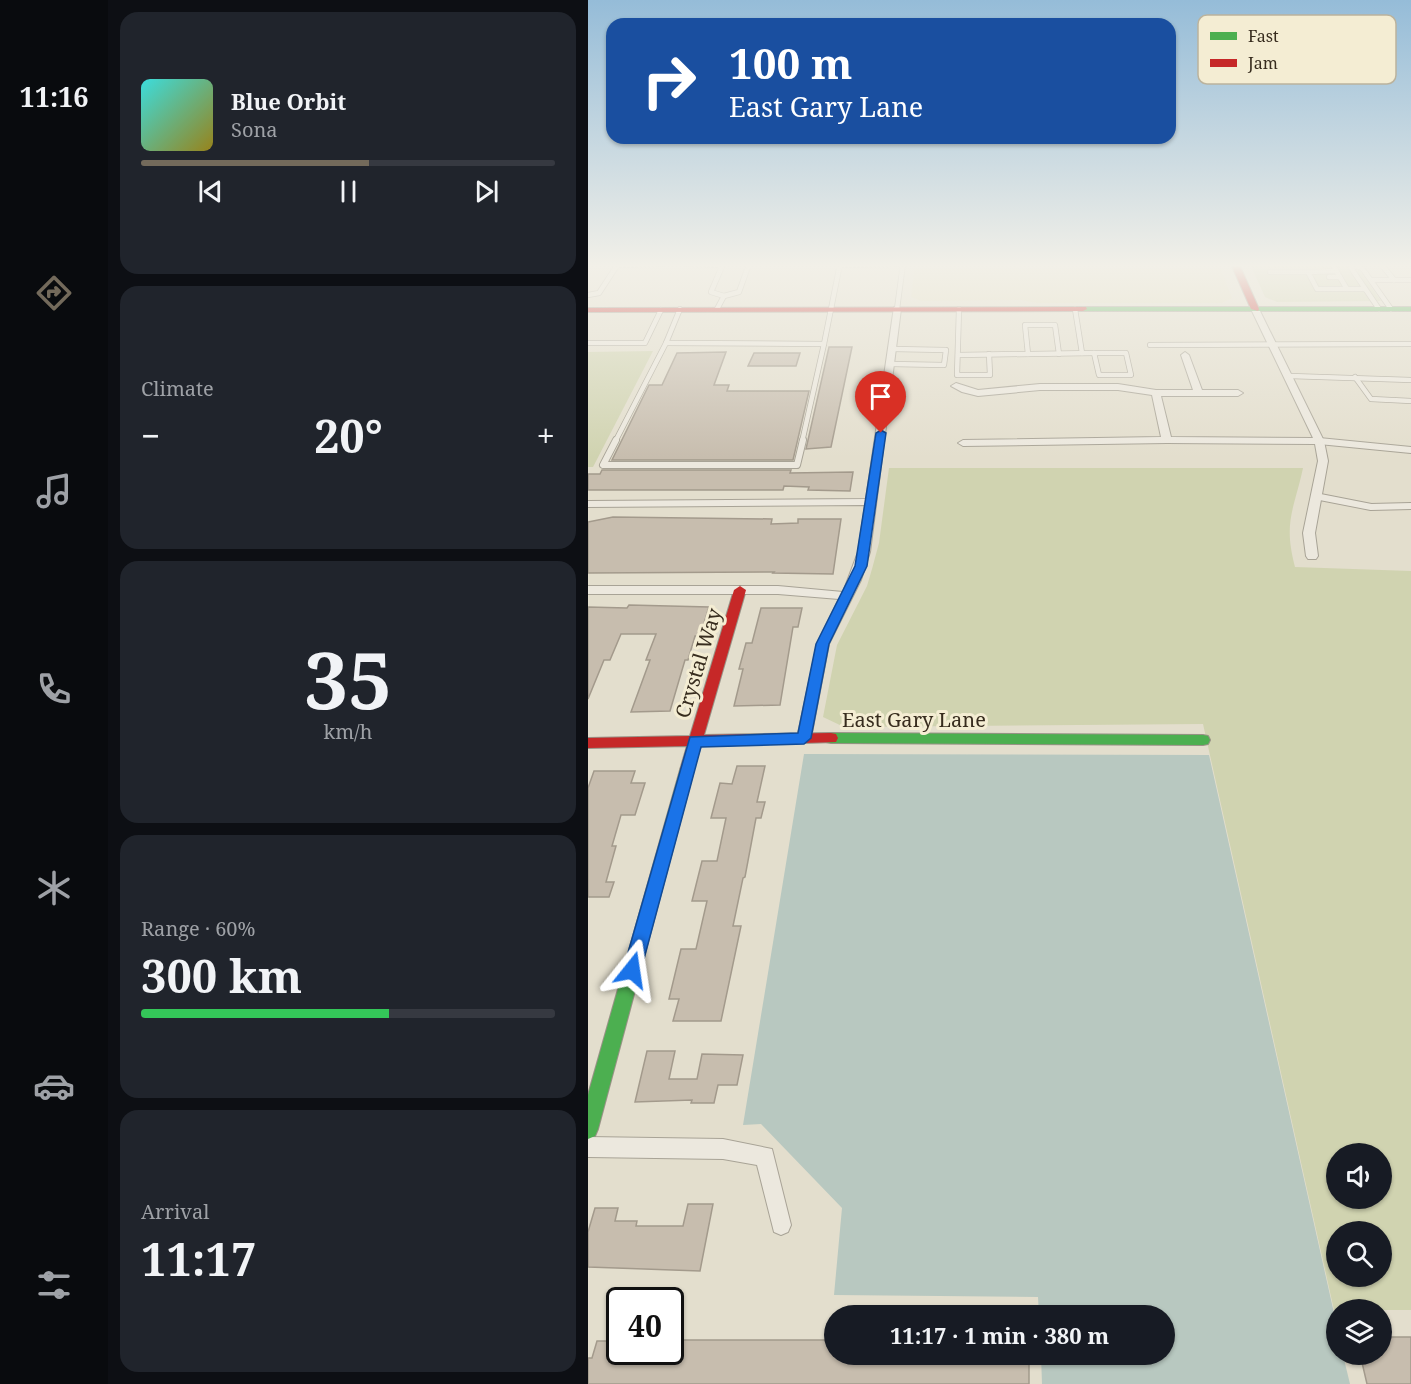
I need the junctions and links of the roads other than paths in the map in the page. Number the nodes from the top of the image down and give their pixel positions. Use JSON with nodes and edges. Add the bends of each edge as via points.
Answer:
{"nodes":[{"id":1,"x":652,"y":329,"type":"edge"},
{"id":2,"x":672,"y":329,"type":"edge"},
{"id":3,"x":828,"y":329,"type":"edge"},
{"id":4,"x":895,"y":329,"type":"edge"},
{"id":5,"x":959,"y":329,"type":"edge"},
{"id":6,"x":1026,"y":329,"type":"edge"},
{"id":7,"x":1055,"y":329,"type":"edge"},
{"id":8,"x":1079,"y":329,"type":"edge"},
{"id":9,"x":1265,"y":329,"type":"edge"},
{"id":10,"x":588,"y":343,"type":"edge"},
{"id":11,"x":666,"y":344,"type":"junction"},
{"id":12,"x":824,"y":344,"type":"junction"},
{"id":13,"x":1411,"y":344,"type":"edge"},
{"id":14,"x":1150,"y":345,"type":"dead end"},
{"id":15,"x":1274,"y":345,"type":"junction"},
{"id":16,"x":893,"y":349,"type":"junction"},
{"id":17,"x":1083,"y":353,"type":"junction"},
{"id":18,"x":1094,"y":353,"type":"junction"},
{"id":19,"x":989,"y":354,"type":"junction"},
{"id":20,"x":1028,"y":354,"type":"junction"},
{"id":21,"x":1059,"y":354,"type":"junction"},
{"id":22,"x":958,"y":355,"type":"junction"},
{"id":23,"x":1185,"y":355,"type":"dead end"},
{"id":24,"x":891,"y":364,"type":"junction"},
{"id":25,"x":1290,"y":376,"type":"junction"},
{"id":26,"x":1356,"y":376,"type":"junction"},
{"id":27,"x":1411,"y":380,"type":"edge"},
{"id":28,"x":956,"y":386,"type":"dead end"},
{"id":29,"x":1156,"y":393,"type":"junction"},
{"id":30,"x":1238,"y":393,"type":"dead end"},
{"id":31,"x":1198,"y":394,"type":"junction"},
{"id":32,"x":1411,"y":401,"type":"edge"},
{"id":33,"x":1167,"y":440,"type":"junction"},
{"id":34,"x":1319,"y":441,"type":"junction"},
{"id":35,"x":963,"y":443,"type":"dead end"},
{"id":36,"x":1411,"y":450,"type":"edge"},
{"id":37,"x":1315,"y":496,"type":"junction"},
{"id":38,"x":872,"y":502,"type":"junction"},
{"id":39,"x":588,"y":504,"type":"edge"},
{"id":40,"x":1411,"y":506,"type":"edge"},
{"id":41,"x":1311,"y":556,"type":"dead end"},
{"id":42,"x":740,"y":590,"type":"junction"},
{"id":43,"x":588,"y":591,"type":"edge"},
{"id":44,"x":847,"y":596,"type":"junction"},
{"id":45,"x":804,"y":738,"type":"junction"},
{"id":46,"x":1203,"y":740,"type":"dead end"},
{"id":47,"x":695,"y":741,"type":"junction"},
{"id":48,"x":588,"y":743,"type":"edge"},
{"id":49,"x":588,"y":1129,"type":"edge"},
{"id":50,"x":588,"y":1147,"type":"edge"},
{"id":51,"x":781,"y":1225,"type":"dead end"}],
"edges":[{"from":1,"to":10,"type":"lane","via":[[645,343]]},
{"from":2,"to":11,"type":"lane"},
{"from":3,"to":12,"type":"lane"},
{"from":4,"to":16,"type":"street"},
{"from":5,"to":22,"type":"lane"},
{"from":6,"to":20,"type":"lane"},
{"from":7,"to":21,"type":"lane"},
{"from":8,"to":17,"type":"lane"},
{"from":9,"to":15,"type":"street"},
{"from":11,"to":12,"type":"lane"},
{"from":11,"to":12,"type":"lane","via":[[603,465],[797,465]]},
{"from":13,"to":15,"type":"lane"},
{"from":14,"to":15,"type":"lane"},
{"from":15,"to":25,"type":"street"},
{"from":16,"to":24,"type":"street"},
{"from":16,"to":24,"type":"lane","via":[[946,350],[944,365]]},
{"from":17,"to":18,"type":"lane"},
{"from":17,"to":21,"type":"lane"},
{"from":18,"to":18,"type":"lane","via":[[1126,353],[1131,375],[1099,375]]},
{"from":19,"to":20,"type":"lane"},
{"from":19,"to":22,"type":"lane"},
{"from":19,"to":22,"type":"lane","via":[[990,375],[957,375]]},
{"from":20,"to":21,"type":"lane"},
{"from":23,"to":31,"type":"street"},
{"from":24,"to":38,"type":"street"},
{"from":25,"to":26,"type":"lane"},
{"from":25,"to":34,"type":"street"},
{"from":26,"to":27,"type":"lane"},
{"from":26,"to":32,"type":"lane","via":[[1371,399]]},
{"from":28,"to":29,"type":"street","via":[[978,393],[1040,387],[1118,387]]},
{"from":29,"to":31,"type":"street"},
{"from":29,"to":33,"type":"street"},
{"from":30,"to":31,"type":"street"},
{"from":33,"to":34,"type":"street"},
{"from":33,"to":35,"type":"street"},
{"from":34,"to":36,"type":"lane"},
{"from":34,"to":37,"type":"street","via":[[1323,461]]},
{"from":37,"to":40,"type":"lane","via":[[1371,507]]},
{"from":37,"to":41,"type":"street","via":[[1309,533]]},
{"from":38,"to":39,"type":"street"},
{"from":38,"to":44,"type":"street","via":[[861,566]]},
{"from":42,"to":43,"type":"street"},
{"from":42,"to":44,"type":"street"},
{"from":42,"to":47,"type":"main road","name":"Crystal Way"},
{"from":44,"to":45,"type":"street","via":[[823,644]]},
{"from":45,"to":46,"type":"main road","name":"East Gary Lane"},
{"from":45,"to":47,"type":"main road","name":"East Gary Lane"},
{"from":47,"to":48,"type":"main road","name":"East Gary Lane"},
{"from":47,"to":49,"type":"main road","name":"Crystal Way"},
{"from":50,"to":51,"type":"street","via":[[723,1149],[765,1156]]}]}
